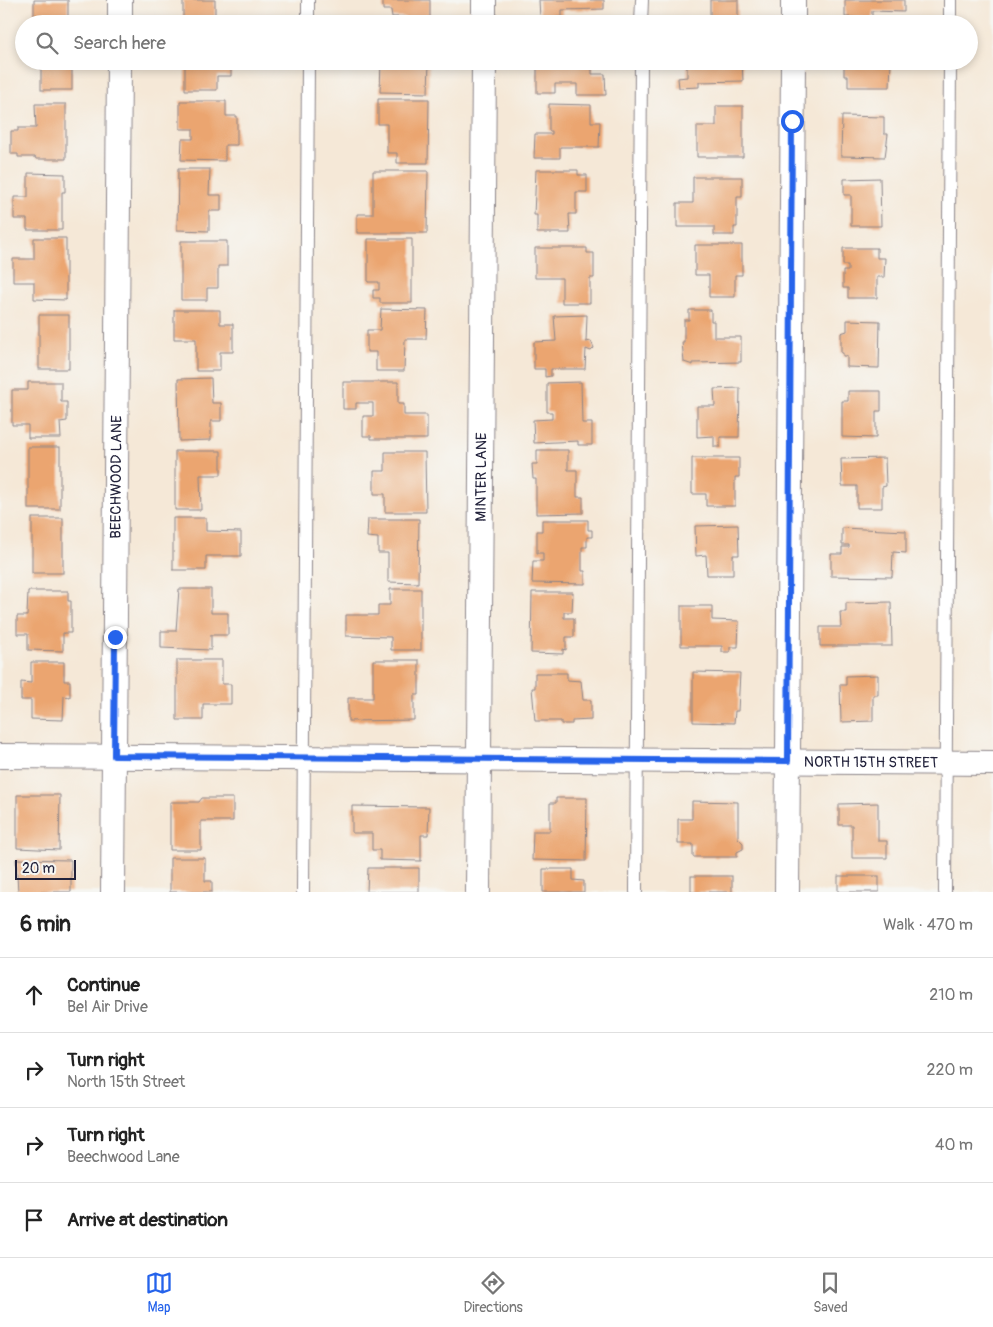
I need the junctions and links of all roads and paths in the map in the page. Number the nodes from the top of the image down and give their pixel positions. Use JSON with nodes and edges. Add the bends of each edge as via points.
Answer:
{"nodes":[{"id":1,"x":120,"y":0,"type":"edge"},
{"id":2,"x":308,"y":0,"type":"edge"},
{"id":3,"x":484,"y":0,"type":"edge"},
{"id":4,"x":642,"y":0,"type":"edge"},
{"id":5,"x":793,"y":0,"type":"edge"},
{"id":6,"x":950,"y":0,"type":"edge"},
{"id":7,"x":120,"y":15,"type":"edge"},
{"id":8,"x":308,"y":15,"type":"edge"},
{"id":9,"x":484,"y":15,"type":"edge"},
{"id":10,"x":641,"y":15,"type":"edge"},
{"id":11,"x":793,"y":15,"type":"edge"},
{"id":12,"x":950,"y":15,"type":"edge"},
{"id":13,"x":119,"y":70,"type":"edge"},
{"id":14,"x":308,"y":70,"type":"edge"},
{"id":15,"x":484,"y":70,"type":"edge"},
{"id":16,"x":641,"y":70,"type":"edge"},
{"id":17,"x":792,"y":70,"type":"edge"},
{"id":18,"x":950,"y":70,"type":"edge"},
{"id":19,"x":0,"y":756,"type":"edge"},
{"id":20,"x":114,"y":756,"type":"junction"},
{"id":21,"x":303,"y":758,"type":"junction"},
{"id":22,"x":479,"y":760,"type":"junction"},
{"id":23,"x":637,"y":760,"type":"junction"},
{"id":24,"x":788,"y":761,"type":"junction"},
{"id":25,"x":947,"y":763,"type":"junction"},
{"id":26,"x":993,"y":763,"type":"edge"},
{"id":27,"x":114,"y":892,"type":"edge"},
{"id":28,"x":303,"y":892,"type":"edge"},
{"id":29,"x":478,"y":892,"type":"edge"},
{"id":30,"x":636,"y":892,"type":"edge"},
{"id":31,"x":787,"y":892,"type":"edge"},
{"id":32,"x":945,"y":892,"type":"edge"}],
"edges":[{"from":1,"to":7,"type":"street"},
{"from":2,"to":8,"type":"lane"},
{"from":3,"to":9,"type":"street"},
{"from":4,"to":10,"type":"lane"},
{"from":5,"to":11,"type":"street"},
{"from":6,"to":12,"type":"lane"},
{"from":13,"to":20,"type":"street","name":"BEECHWOOD LANE"},
{"from":14,"to":21,"type":"lane"},
{"from":15,"to":22,"type":"street","name":"MINTER LANE"},
{"from":16,"to":23,"type":"lane"},
{"from":17,"to":24,"type":"street"},
{"from":18,"to":25,"type":"lane"},
{"from":19,"to":20,"type":"street","name":"NORTH 15TH STREET"},
{"from":20,"to":21,"type":"street","name":"NORTH 15TH STREET"},
{"from":20,"to":27,"type":"street","name":"BEECHWOOD LANE"},
{"from":21,"to":22,"type":"street","name":"NORTH 15TH STREET"},
{"from":21,"to":28,"type":"lane"},
{"from":22,"to":23,"type":"street","name":"NORTH 15TH STREET"},
{"from":22,"to":29,"type":"street","name":"MINTER LANE"},
{"from":23,"to":24,"type":"street","name":"NORTH 15TH STREET"},
{"from":23,"to":30,"type":"lane"},
{"from":24,"to":25,"type":"street","name":"NORTH 15TH STREET"},
{"from":24,"to":31,"type":"street"},
{"from":25,"to":26,"type":"street","name":"NORTH 15TH STREET"},
{"from":25,"to":32,"type":"lane"}]}
